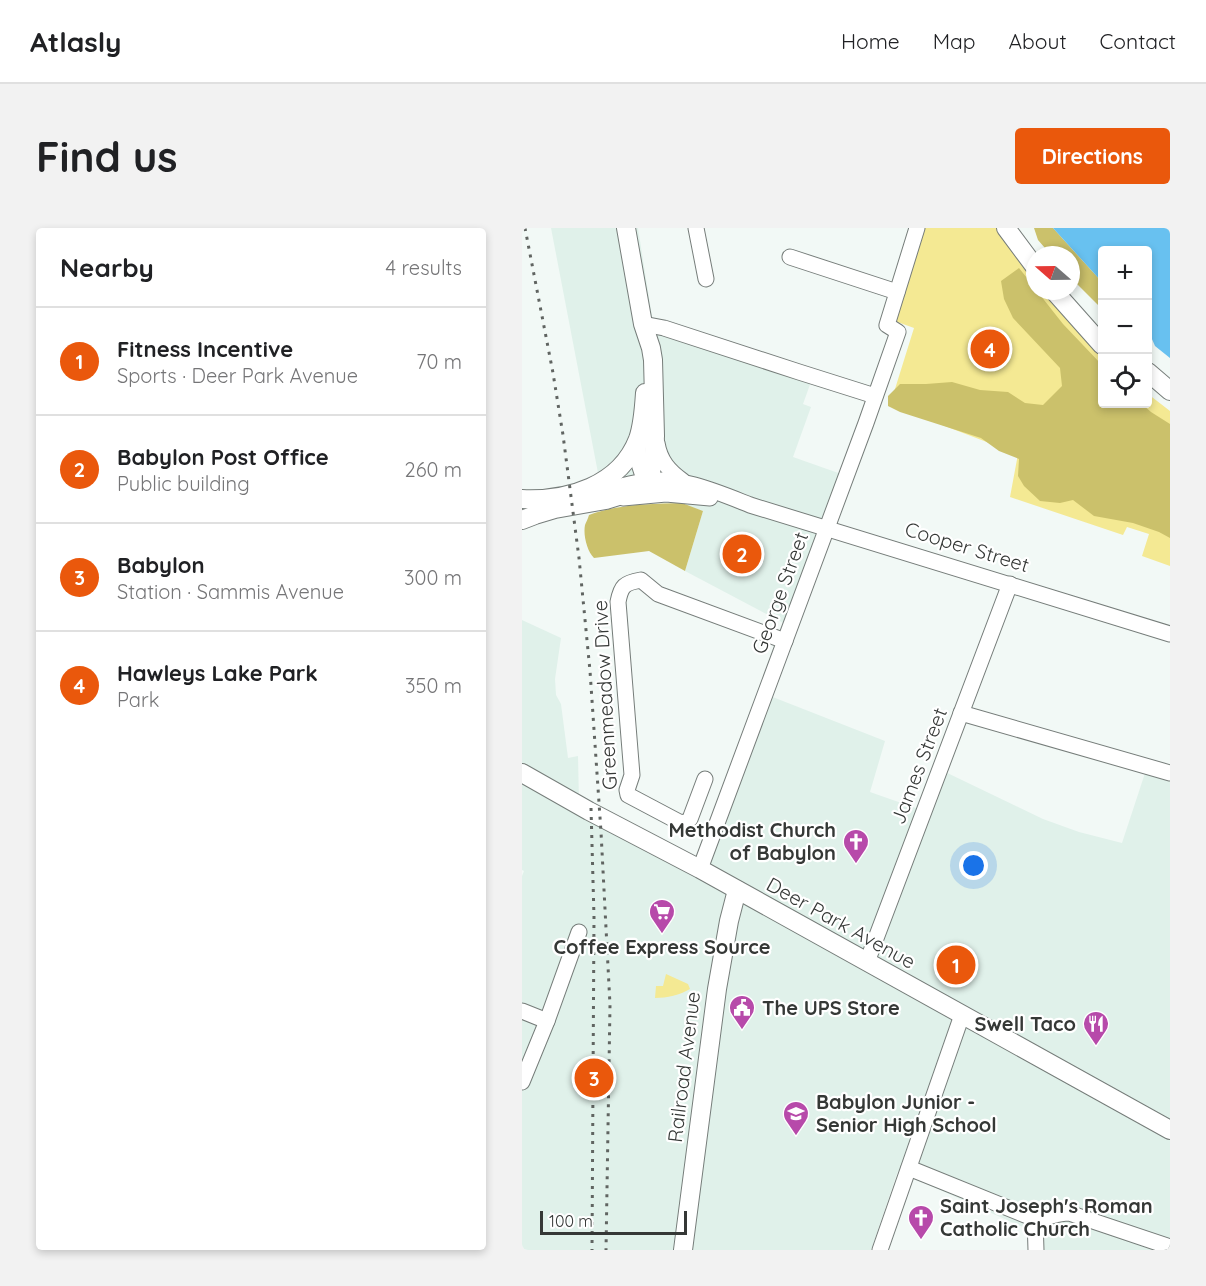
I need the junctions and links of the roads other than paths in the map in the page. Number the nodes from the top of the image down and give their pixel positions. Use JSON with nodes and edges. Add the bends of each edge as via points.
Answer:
{"nodes":[{"id":1,"x":626,"y":228,"type":"edge"},
{"id":2,"x":696,"y":228,"type":"edge"},
{"id":3,"x":917,"y":228,"type":"edge"},
{"id":4,"x":1011,"y":233,"type":"edge"},
{"id":5,"x":1026,"y":250,"type":"edge"},
{"id":6,"x":1026,"y":254,"type":"edge"},
{"id":7,"x":790,"y":257,"type":"dead end"},
{"id":8,"x":706,"y":279,"type":"dead end"},
{"id":9,"x":897,"y":292,"type":"junction"},
{"id":10,"x":1062,"y":300,"type":"edge"},
{"id":11,"x":1071,"y":300,"type":"edge"},
{"id":12,"x":644,"y":324,"type":"junction"},
{"id":13,"x":1098,"y":328,"type":"edge"},
{"id":14,"x":1098,"y":340,"type":"edge"},
{"id":15,"x":1152,"y":375,"type":"edge"},
{"id":16,"x":1152,"y":389,"type":"edge"},
{"id":17,"x":1170,"y":391,"type":"edge"},
{"id":18,"x":875,"y":396,"type":"junction"},
{"id":19,"x":1170,"y":404,"type":"edge"},
{"id":20,"x":647,"y":436,"type":"junction"},
{"id":21,"x":646,"y":481,"type":"junction"},
{"id":22,"x":686,"y":483,"type":"junction"},
{"id":23,"x":583,"y":491,"type":"junction"},
{"id":24,"x":666,"y":494,"type":"junction"},
{"id":25,"x":522,"y":499,"type":"edge"},
{"id":26,"x":606,"y":500,"type":"junction"},
{"id":27,"x":750,"y":505,"type":"junction"},
{"id":28,"x":522,"y":520,"type":"edge"},
{"id":29,"x":826,"y":528,"type":"junction"},
{"id":30,"x":1010,"y":584,"type":"junction"},
{"id":31,"x":1170,"y":634,"type":"edge"},
{"id":32,"x":785,"y":641,"type":"junction"},
{"id":33,"x":961,"y":713,"type":"junction"},
{"id":34,"x":522,"y":773,"type":"edge"},
{"id":35,"x":1170,"y":773,"type":"edge"},
{"id":36,"x":705,"y":779,"type":"dead end"},
{"id":37,"x":700,"y":869,"type":"junction"},
{"id":38,"x":737,"y":890,"type":"junction"},
{"id":39,"x":579,"y":932,"type":"dead end"},
{"id":40,"x":867,"y":962,"type":"junction"},
{"id":41,"x":522,"y":1011,"type":"edge"},
{"id":42,"x":962,"y":1015,"type":"junction"},
{"id":43,"x":547,"y":1021,"type":"junction"},
{"id":44,"x":522,"y":1082,"type":"edge"},
{"id":45,"x":1170,"y":1130,"type":"edge"},
{"id":46,"x":909,"y":1168,"type":"junction"},
{"id":47,"x":1035,"y":1219,"type":"junction"},
{"id":48,"x":1170,"y":1247,"type":"edge"},
{"id":49,"x":683,"y":1250,"type":"edge"},
{"id":50,"x":880,"y":1250,"type":"edge"},
{"id":51,"x":1036,"y":1250,"type":"edge"}],
"edges":[{"from":1,"to":12,"type":"main road"},
{"from":2,"to":8,"type":"street"},
{"from":3,"to":9,"type":"street"},
{"from":4,"to":5,"type":"main road"},
{"from":4,"to":6,"type":"main road"},
{"from":7,"to":9,"type":"street"},
{"from":9,"to":18,"type":"street","name":"George Street","via":[[887,325],[898,332]]},
{"from":10,"to":14,"type":"main road"},
{"from":11,"to":13,"type":"main road"},
{"from":12,"to":18,"type":"street"},
{"from":12,"to":20,"type":"main road","via":[[643,413]]},
{"from":15,"to":17,"type":"main road"},
{"from":16,"to":19,"type":"main road"},
{"from":18,"to":29,"type":"street","name":"George Street"},
{"from":20,"to":21,"type":"main road","via":[[652,467]]},
{"from":20,"to":22,"type":"street","via":[[658,448],[665,465]]},
{"from":20,"to":23,"type":"main road","via":[[619,470]]},
{"from":21,"to":22,"type":"street","name":"Cooper Street"},
{"from":21,"to":23,"type":"street","name":"Cooper Street"},
{"from":21,"to":24,"type":"street"},
{"from":21,"to":26,"type":"main road","via":[[635,491]]},
{"from":22,"to":27,"type":"street","name":"Cooper Street"},
{"from":23,"to":25,"type":"main road","name":"Cooper Street"},
{"from":24,"to":26,"type":"street","name":"Cooper Street"},
{"from":24,"to":27,"type":"street","name":"Cooper Street"},
{"from":26,"to":28,"type":"main road","via":[[555,509]]},
{"from":27,"to":29,"type":"street","name":"Cooper Street"},
{"from":29,"to":30,"type":"street","name":"Cooper Street"},
{"from":29,"to":32,"type":"street","name":"George Street"},
{"from":30,"to":31,"type":"street","name":"Cooper Street"},
{"from":30,"to":33,"type":"street","name":"James Street"},
{"from":32,"to":36,"type":"street","name":"Greenmeadow Drive","via":[[658,594],[641,580],[621,588],[618,602],[632,775],[628,795],[685,823]]},
{"from":32,"to":37,"type":"street","name":"George Street"},
{"from":33,"to":35,"type":"street"},
{"from":33,"to":40,"type":"street","name":"James Street"},
{"from":34,"to":37,"type":"main road","name":"Deer Park Avenue"},
{"from":37,"to":38,"type":"main road","name":"Deer Park Avenue"},
{"from":38,"to":40,"type":"main road","name":"Deer Park Avenue"},
{"from":38,"to":49,"type":"main road","name":"Railroad Avenue","via":[[717,989]]},
{"from":39,"to":43,"type":"street"},
{"from":40,"to":42,"type":"main road","name":"Deer Park Avenue"},
{"from":41,"to":43,"type":"street"},
{"from":42,"to":45,"type":"main road","name":"Deer Park Avenue"},
{"from":42,"to":46,"type":"street"},
{"from":43,"to":44,"type":"street"},
{"from":46,"to":47,"type":"street"},
{"from":46,"to":50,"type":"street"},
{"from":47,"to":48,"type":"street","via":[[1069,1213]]},
{"from":47,"to":51,"type":"street"}]}
